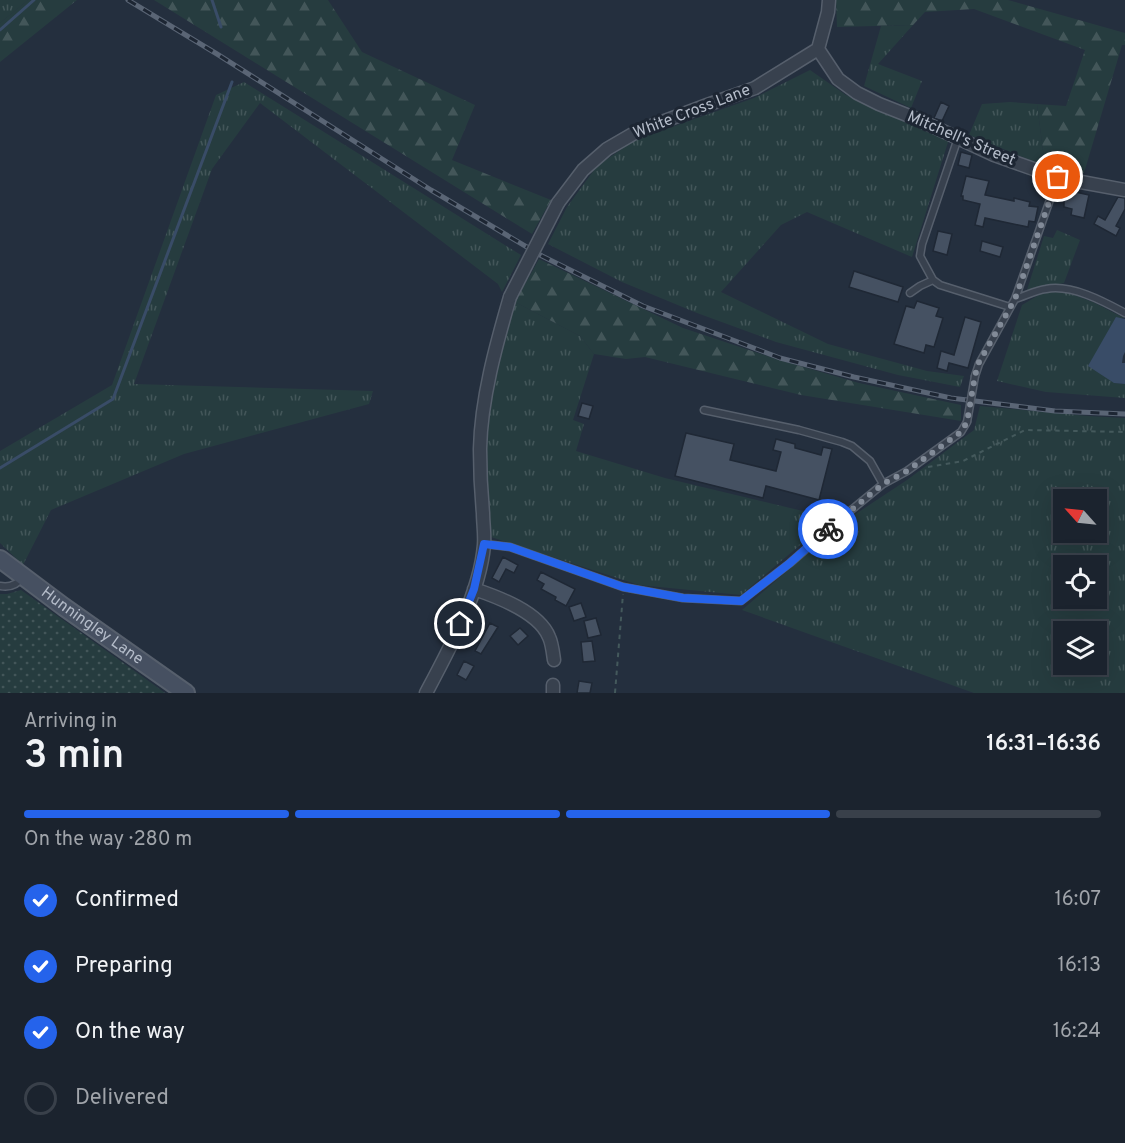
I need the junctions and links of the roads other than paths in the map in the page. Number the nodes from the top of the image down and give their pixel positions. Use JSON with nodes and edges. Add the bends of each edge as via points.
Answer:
{"nodes":[{"id":1,"x":829,"y":0,"type":"edge"},
{"id":2,"x":818,"y":49,"type":"junction"},
{"id":3,"x":958,"y":138,"type":"junction"},
{"id":4,"x":1058,"y":177,"type":"junction"},
{"id":5,"x":1125,"y":190,"type":"edge"},
{"id":6,"x":933,"y":280,"type":"junction"},
{"id":7,"x":910,"y":293,"type":"dead end"},
{"id":8,"x":1015,"y":299,"type":"junction"},
{"id":9,"x":1010,"y":307,"type":"junction"},
{"id":10,"x":1125,"y":313,"type":"edge"},
{"id":11,"x":704,"y":411,"type":"dead end"},
{"id":12,"x":883,"y":484,"type":"junction"},
{"id":13,"x":484,"y":544,"type":"junction"},
{"id":14,"x":0,"y":559,"type":"edge"},
{"id":15,"x":23,"y":577,"type":"junction"},
{"id":16,"x":0,"y":586,"type":"edge"},
{"id":17,"x":474,"y":589,"type":"junction"},
{"id":18,"x":554,"y":660,"type":"dead end"},
{"id":19,"x":186,"y":693,"type":"edge"},
{"id":20,"x":426,"y":693,"type":"edge"}],
"edges":[{"from":1,"to":2,"type":"street"},
{"from":2,"to":3,"type":"street","name":"Mitchell's Street","via":[[838,79],[857,93]]},
{"from":2,"to":13,"type":"street","name":"White Cross Lane","bridge":true,"via":[[755,88],[638,131],[607,149],[583,170],[558,203],[510,297],[485,395],[480,450]]},
{"from":3,"to":4,"type":"street","name":"Mitchell's Street"},
{"from":3,"to":6,"type":"lane","via":[[922,244],[920,256]]},
{"from":4,"to":5,"type":"street","name":"Mitchell's Street"},
{"from":4,"to":8,"type":"lane"},
{"from":6,"to":7,"type":"lane"},
{"from":6,"to":9,"type":"lane"},
{"from":8,"to":9,"type":"lane"},
{"from":8,"to":10,"type":"lane","via":[[1046,288],[1066,288]]},
{"from":9,"to":12,"type":"lane","bridge":true,"via":[[978,364],[967,422],[961,432]]},
{"from":11,"to":12,"type":"lane","via":[[799,430],[852,446],[870,461]]},
{"from":12,"to":13,"type":"lane","via":[[741,601],[683,598],[623,587],[510,547]]},
{"from":13,"to":17,"type":"street","name":"White Cross Lane"},
{"from":14,"to":15,"type":"main road","name":"Hunningley Lane"},
{"from":15,"to":16,"type":"lane","via":[[14,586]]},
{"from":15,"to":19,"type":"main road","name":"Hunningley Lane"},
{"from":17,"to":18,"type":"street","via":[[536,618],[549,636]]},
{"from":17,"to":20,"type":"street","name":"White Cross Lane"}]}
